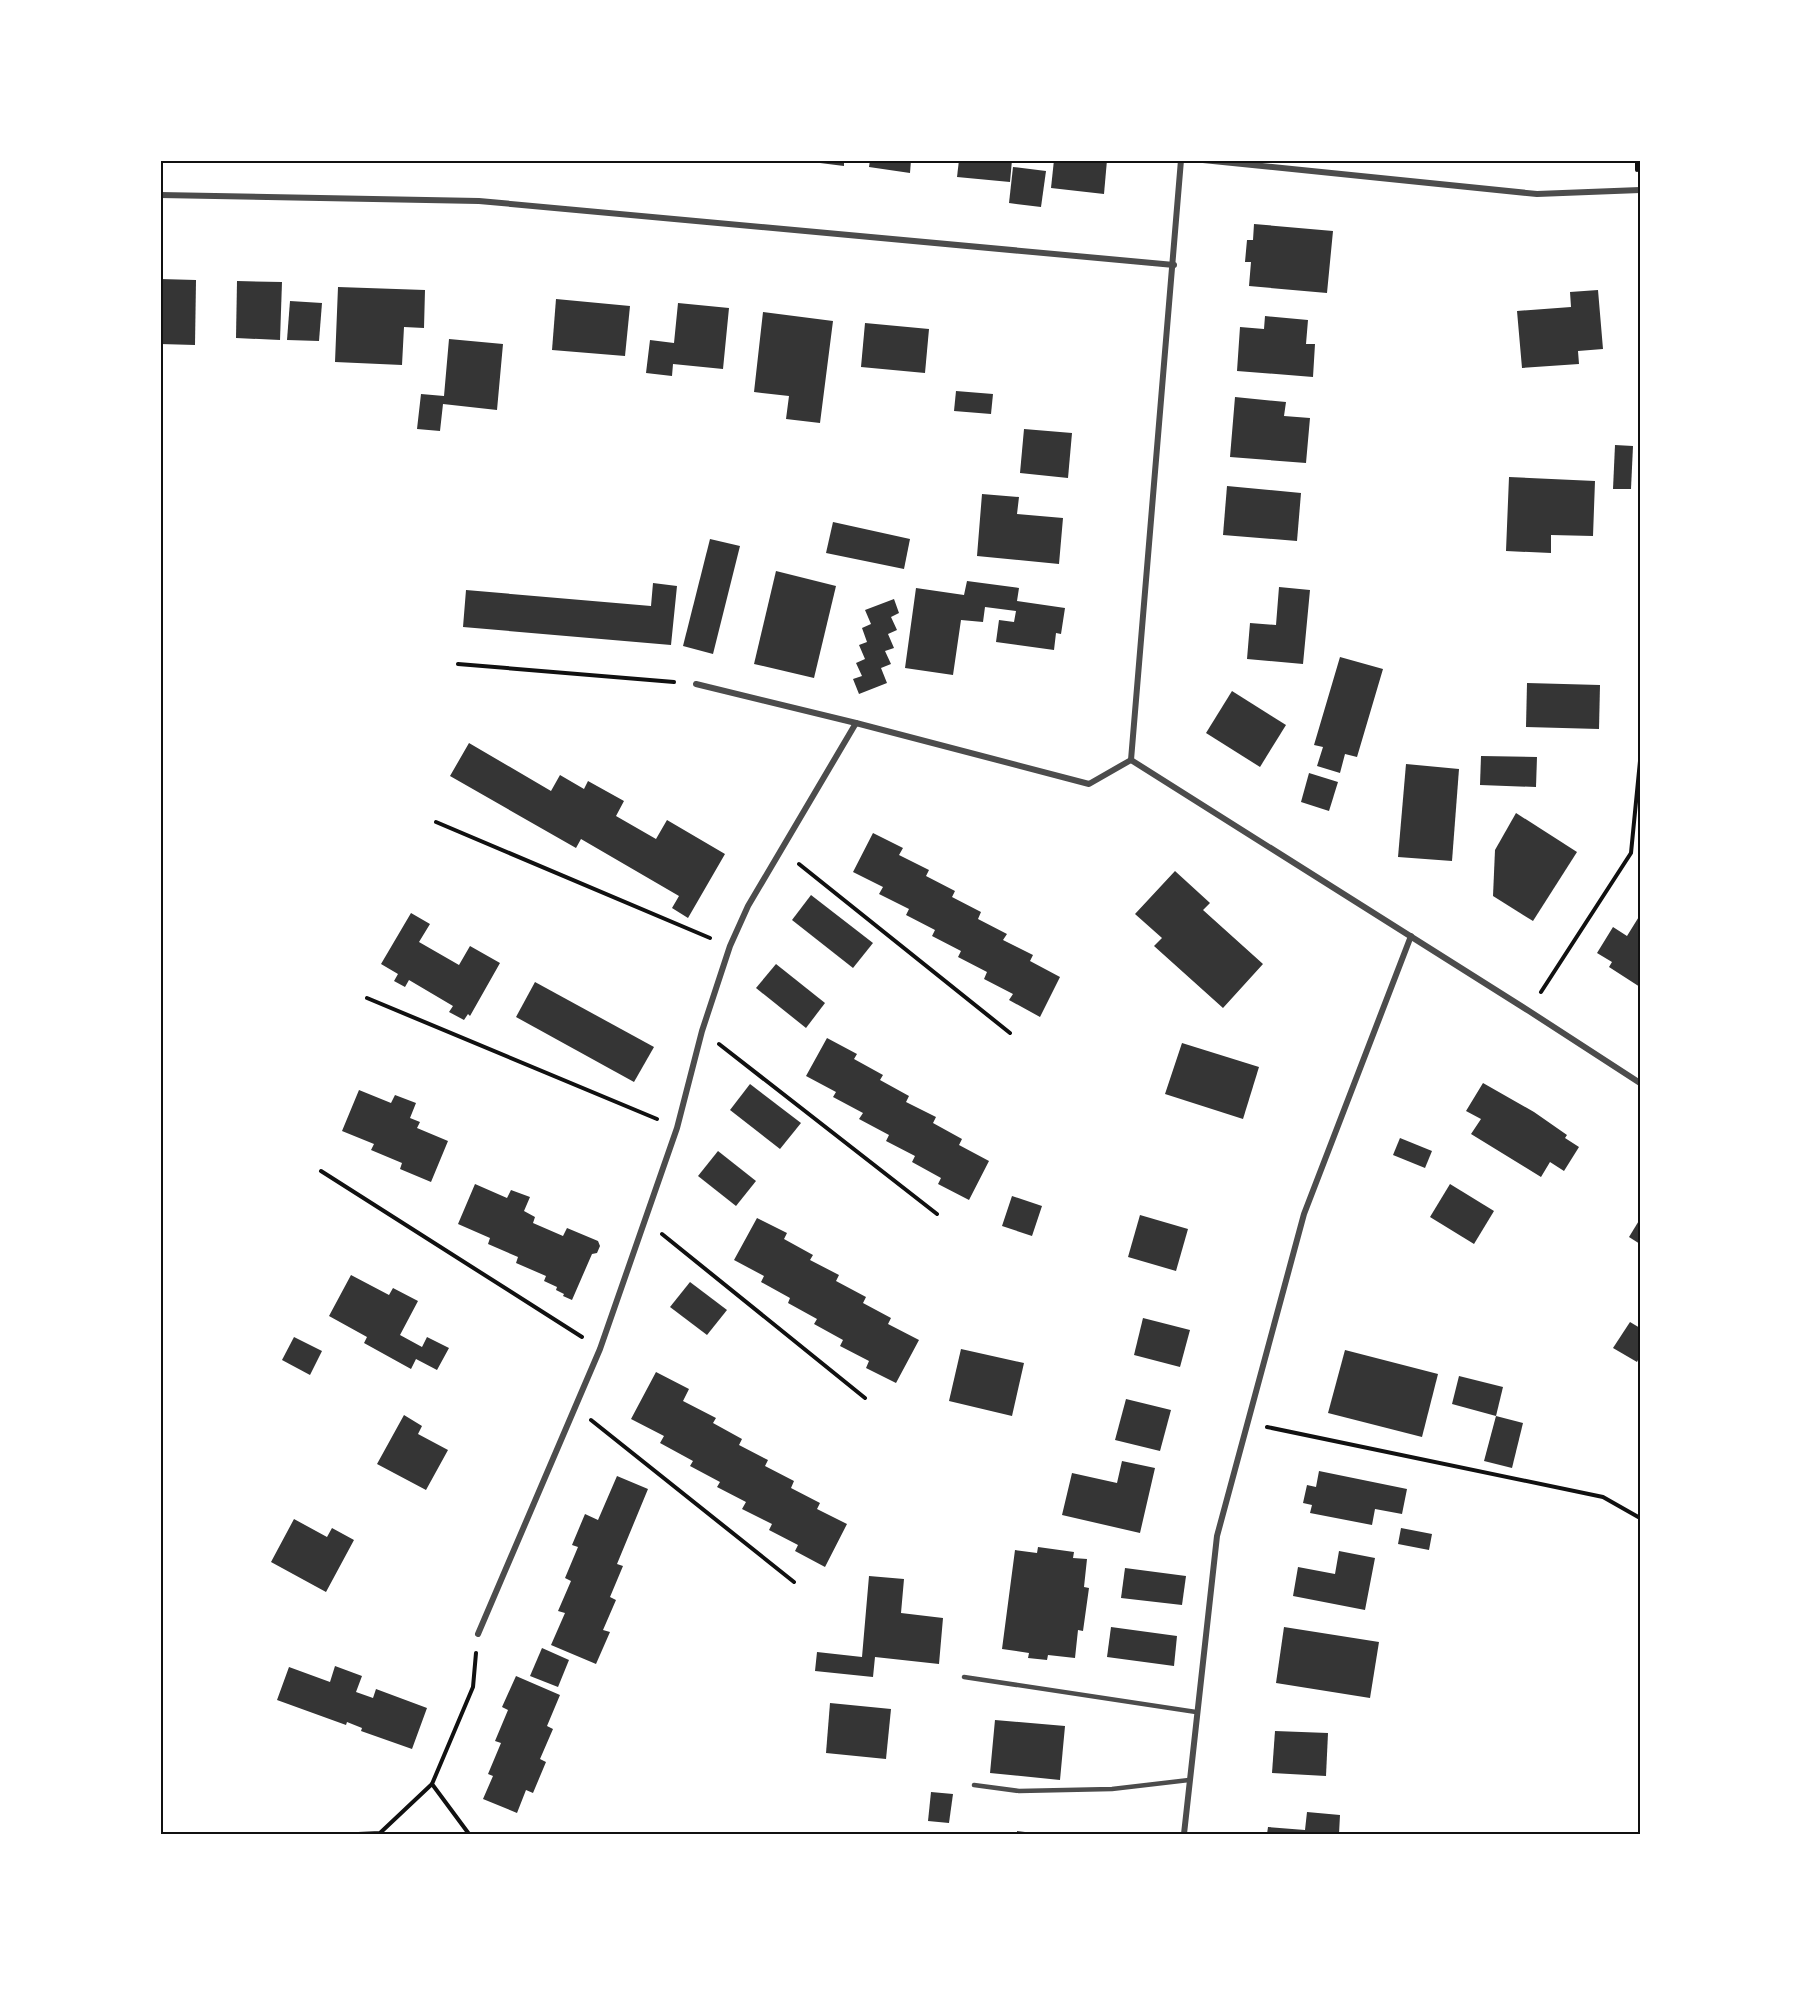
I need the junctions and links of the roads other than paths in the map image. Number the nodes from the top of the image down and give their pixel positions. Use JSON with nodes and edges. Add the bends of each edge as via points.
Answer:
{"nodes":[{"id":1,"x":1181,"y":160,"type":"edge"},
{"id":2,"x":1203,"y":160,"type":"edge"},
{"id":3,"x":1641,"y":190,"type":"edge"},
{"id":4,"x":160,"y":195,"type":"edge"},
{"id":5,"x":1174,"y":265,"type":"junction"},
{"id":6,"x":696,"y":684,"type":"road end"},
{"id":7,"x":855,"y":723,"type":"junction"},
{"id":8,"x":1131,"y":760,"type":"junction"},
{"id":9,"x":1411,"y":936,"type":"junction"},
{"id":10,"x":1641,"y":1083,"type":"edge"},
{"id":11,"x":478,"y":1634,"type":"road end"},
{"id":12,"x":964,"y":1677,"type":"dead end"},
{"id":13,"x":1196,"y":1712,"type":"junction"},
{"id":14,"x":1189,"y":1780,"type":"junction"},
{"id":15,"x":974,"y":1785,"type":"dead end"},
{"id":16,"x":1184,"y":1834,"type":"edge"}],
"edges":[{"from":1,"to":5,"type":"street"},
{"from":2,"to":3,"type":"street","via":[[1536,194]]},
{"from":4,"to":5,"type":"street","via":[[479,201]]},
{"from":5,"to":8,"type":"street"},
{"from":6,"to":7,"type":"street"},
{"from":7,"to":8,"type":"street","via":[[1089,784]]},
{"from":7,"to":11,"type":"street","via":[[748,906],[730,946],[702,1031],[677,1128],[600,1348]]},
{"from":8,"to":9,"type":"street"},
{"from":9,"to":10,"type":"street"},
{"from":9,"to":13,"type":"street","via":[[1304,1214],[1246,1423],[1217,1536]]},
{"from":12,"to":13,"type":"lane"},
{"from":13,"to":14,"type":"street"},
{"from":14,"to":15,"type":"lane","via":[[1112,1789],[1019,1791]]},
{"from":14,"to":16,"type":"street"}]}
